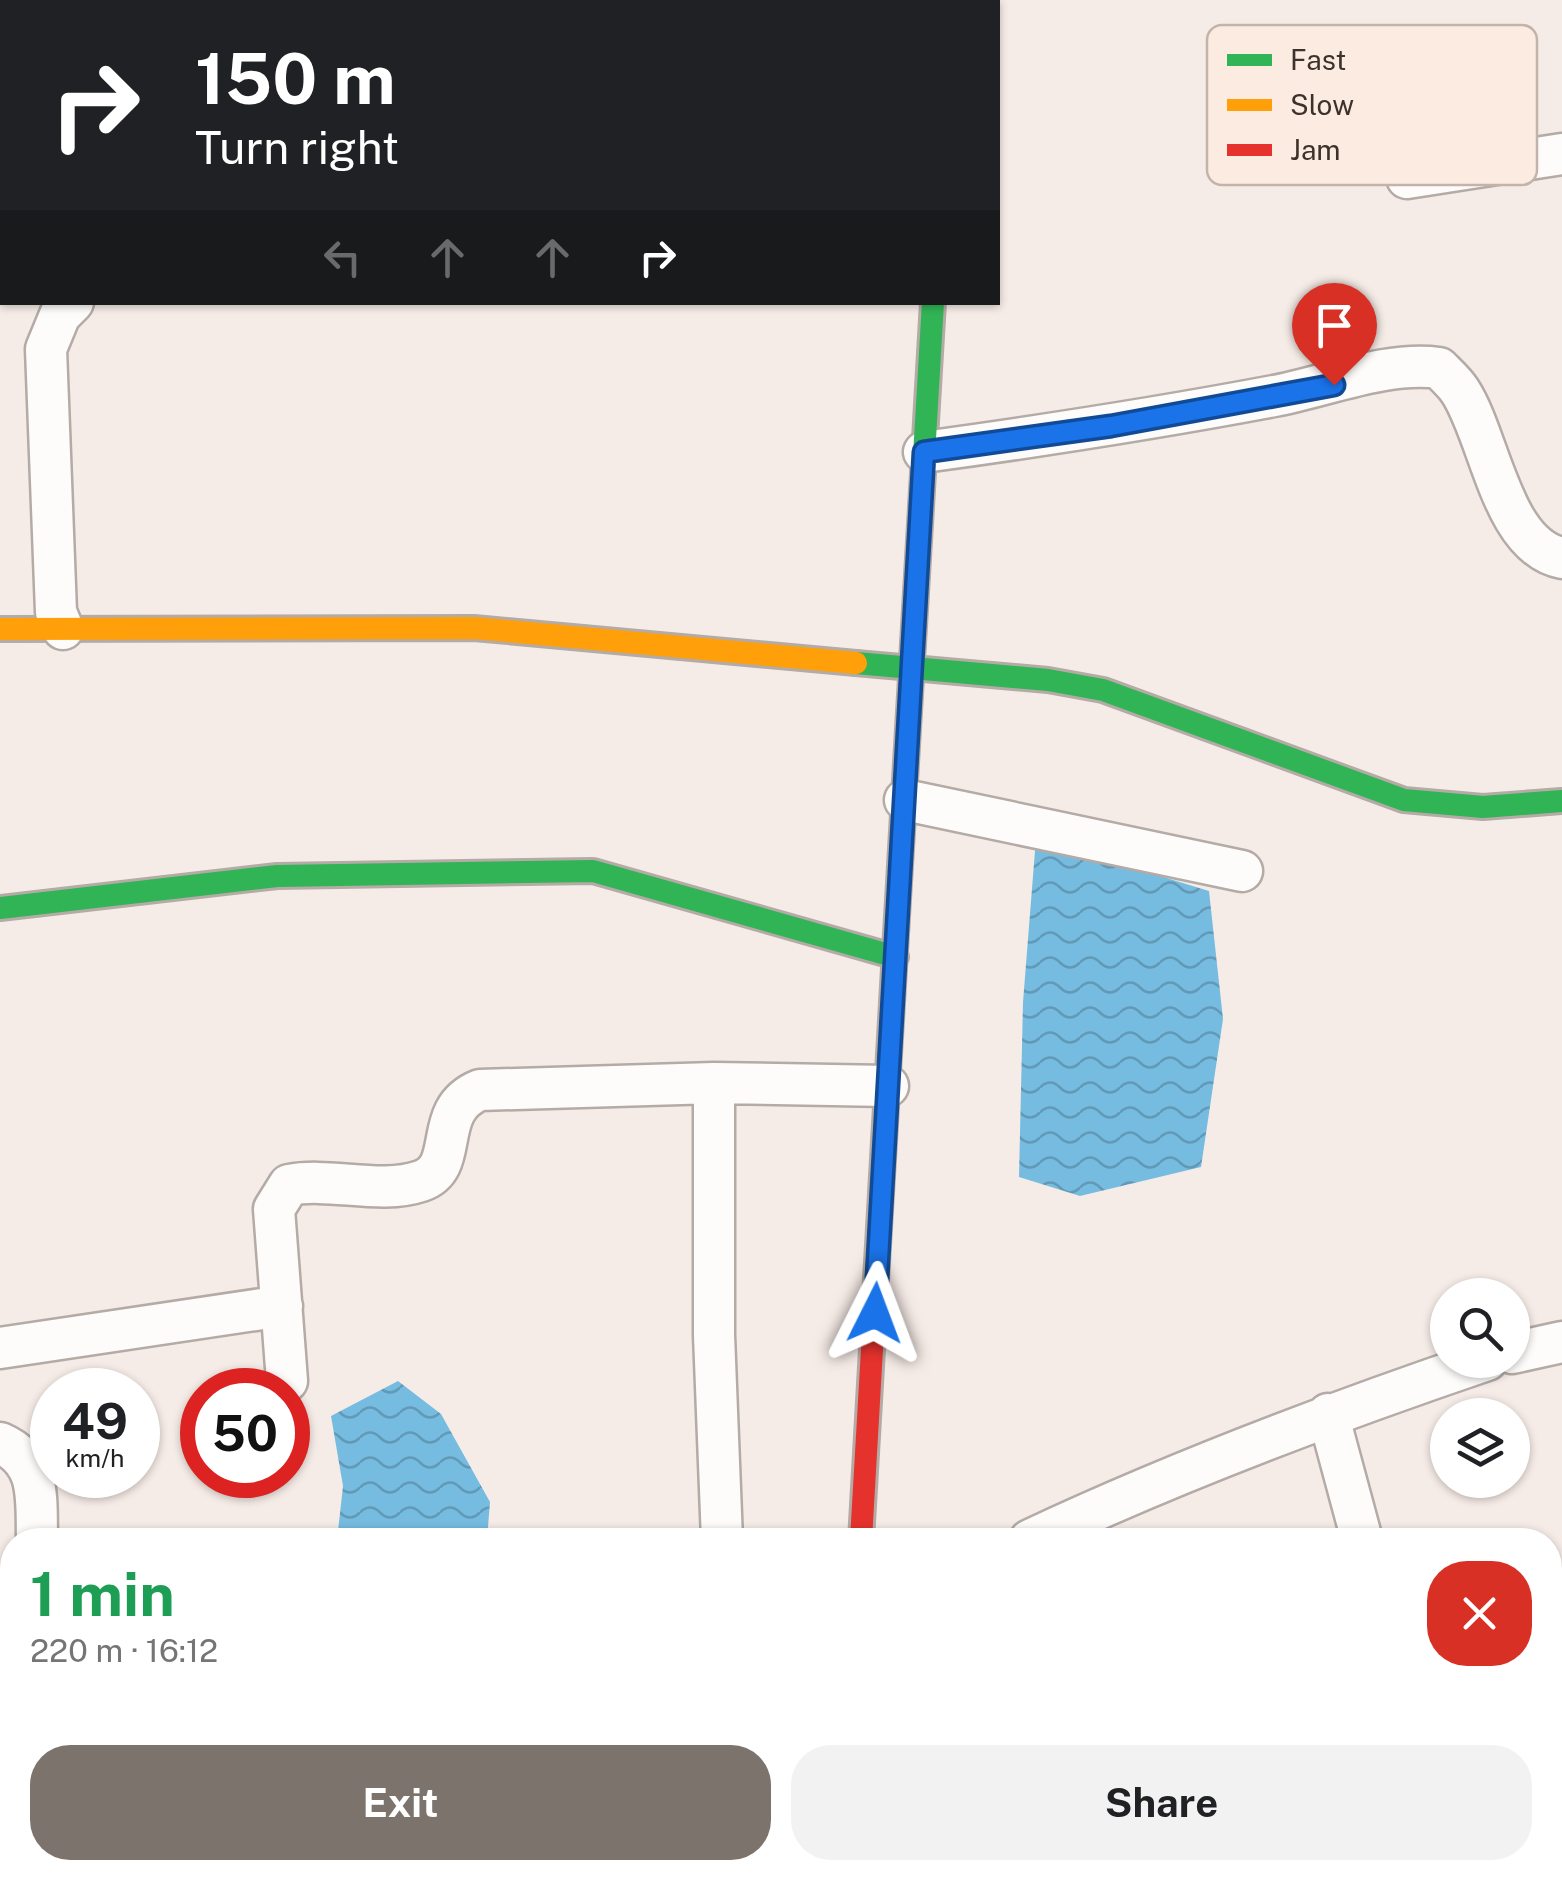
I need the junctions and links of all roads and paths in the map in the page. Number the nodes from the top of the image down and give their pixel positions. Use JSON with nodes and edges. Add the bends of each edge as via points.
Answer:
{"nodes":[{"id":1,"x":1562,"y":154,"type":"edge"},
{"id":2,"x":1537,"y":158,"type":"edge"},
{"id":3,"x":70,"y":305,"type":"edge"},
{"id":4,"x":934,"y":305,"type":"edge"},
{"id":5,"x":924,"y":452,"type":"junction"},
{"id":6,"x":1562,"y":558,"type":"edge"},
{"id":7,"x":0,"y":629,"type":"edge"},
{"id":8,"x":63,"y":629,"type":"junction"},
{"id":9,"x":912,"y":670,"type":"junction"},
{"id":10,"x":905,"y":800,"type":"junction"},
{"id":11,"x":1562,"y":801,"type":"edge"},
{"id":12,"x":1242,"y":871,"type":"dead end"},
{"id":13,"x":0,"y":908,"type":"edge"},
{"id":14,"x":896,"y":957,"type":"junction"},
{"id":15,"x":714,"y":1083,"type":"junction"},
{"id":16,"x":888,"y":1086,"type":"junction"},
{"id":17,"x":282,"y":1306,"type":"junction"},
{"id":18,"x":1562,"y":1342,"type":"edge"},
{"id":19,"x":0,"y":1348,"type":"edge"},
{"id":20,"x":1530,"y":1349,"type":"edge"},
{"id":21,"x":286,"y":1368,"type":"edge"},
{"id":22,"x":1434,"y":1378,"type":"edge"},
{"id":23,"x":1328,"y":1414,"type":"junction"},
{"id":24,"x":0,"y":1443,"type":"edge"},
{"id":25,"x":36,"y":1528,"type":"edge"},
{"id":26,"x":722,"y":1528,"type":"edge"},
{"id":27,"x":863,"y":1528,"type":"edge"},
{"id":28,"x":1056,"y":1528,"type":"edge"},
{"id":29,"x":1359,"y":1528,"type":"edge"}],
"edges":[{"from":1,"to":2,"type":"street"},
{"from":3,"to":8,"type":"street","via":[[46,348],[56,612]]},
{"from":4,"to":5,"type":"street"},
{"from":5,"to":6,"type":"street","via":[[1111,426],[1334,385],[1410,364],[1439,368],[1461,391],[1518,525],[1536,545]]},
{"from":5,"to":9,"type":"street"},
{"from":7,"to":8,"type":"street"},
{"from":8,"to":9,"type":"street","via":[[474,628]]},
{"from":9,"to":10,"type":"street"},
{"from":9,"to":11,"type":"street","via":[[1103,690],[1404,800],[1500,809]]},
{"from":10,"to":12,"type":"street"},
{"from":10,"to":14,"type":"street"},
{"from":13,"to":14,"type":"street","via":[[277,876],[593,871]]},
{"from":14,"to":16,"type":"street"},
{"from":15,"to":16,"type":"street"},
{"from":15,"to":17,"type":"street","via":[[480,1090],[461,1097],[451,1111],[443,1158],[424,1181],[288,1185],[274,1209]]},
{"from":15,"to":26,"type":"street"},
{"from":16,"to":27,"type":"street"},
{"from":17,"to":19,"type":"street"},
{"from":17,"to":21,"type":"street"},
{"from":18,"to":20,"type":"street"},
{"from":22,"to":23,"type":"street"},
{"from":23,"to":28,"type":"street"},
{"from":23,"to":29,"type":"street"},
{"from":24,"to":25,"type":"street","via":[[20,1451],[30,1466]]}]}
